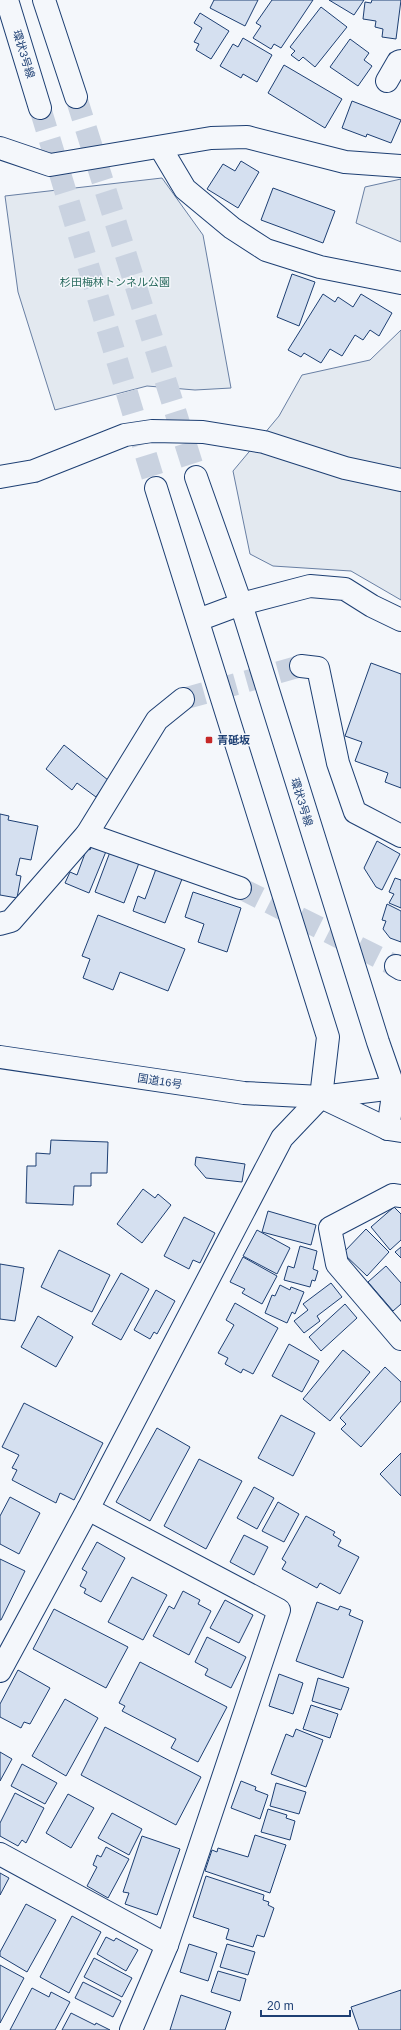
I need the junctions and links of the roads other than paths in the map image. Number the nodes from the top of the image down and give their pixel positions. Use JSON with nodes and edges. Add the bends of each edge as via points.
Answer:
{"nodes":[{"id":1,"x":7,"y":0,"type":"edge"},
{"id":2,"x":44,"y":0,"type":"edge"},
{"id":3,"x":401,"y":61,"type":"edge"},
{"id":4,"x":386,"y":81,"type":"dead end"},
{"id":5,"x":76,"y":97,"type":"tunnel mouth"},
{"id":6,"x":40,"y":108,"type":"tunnel mouth"},
{"id":7,"x":160,"y":147,"type":"junction"},
{"id":8,"x":0,"y":148,"type":"edge"},
{"id":9,"x":401,"y":166,"type":"edge"},
{"id":10,"x":401,"y":283,"type":"edge"},
{"id":11,"x":0,"y":477,"type":"edge"},
{"id":12,"x":196,"y":477,"type":"tunnel mouth"},
{"id":13,"x":401,"y":480,"type":"edge"},
{"id":14,"x":156,"y":488,"type":"tunnel mouth"},
{"id":15,"x":240,"y":604,"type":"junction"},
{"id":16,"x":198,"y":620,"type":"junction"},
{"id":17,"x":401,"y":620,"type":"edge"},
{"id":18,"x":301,"y":666,"type":"tunnel mouth"},
{"id":19,"x":183,"y":699,"type":"tunnel mouth"},
{"id":20,"x":87,"y":834,"type":"junction"},
{"id":21,"x":401,"y":836,"type":"edge"},
{"id":22,"x":240,"y":888,"type":"tunnel mouth"},
{"id":23,"x":0,"y":924,"type":"edge"},
{"id":24,"x":0,"y":1057,"type":"edge"},
{"id":25,"x":397,"y":1088,"type":"edge"},
{"id":26,"x":321,"y":1097,"type":"junction"},
{"id":27,"x":395,"y":1130,"type":"edge"},
{"id":28,"x":401,"y":1196,"type":"edge"},
{"id":29,"x":401,"y":1339,"type":"edge"},
{"id":30,"x":88,"y":1509,"type":"junction"},
{"id":31,"x":0,"y":1670,"type":"edge"},
{"id":32,"x":0,"y":1854,"type":"edge"},
{"id":33,"x":167,"y":1945,"type":"junction"},
{"id":34,"x":131,"y":2030,"type":"edge"}],
"edges":[{"from":1,"to":6,"type":"main road","name":"環状3号線"},
{"from":2,"to":5,"type":"main road"},
{"from":3,"to":4,"type":"main road"},
{"from":7,"to":8,"type":"main road","via":[[50,165]]},
{"from":7,"to":9,"type":"main road","via":[[211,138],[247,137],[345,162]]},
{"from":7,"to":10,"type":"main road","via":[[185,189],[232,228],[266,250],[320,267]]},
{"from":11,"to":13,"type":"main road","via":[[34,471],[125,435],[152,431],[203,432],[264,442],[345,468]]},
{"from":12,"to":15,"type":"main road","name":"環状3号線"},
{"from":14,"to":16,"type":"main road"},
{"from":15,"to":16,"type":"main road"},
{"from":15,"to":17,"type":"main road","via":[[310,586],[345,589]]},
{"from":15,"to":25,"type":"main road","name":"環状3号線","via":[[378,1042]]},
{"from":16,"to":26,"type":"main road","via":[[328,1037]]},
{"from":18,"to":21,"type":"main road","via":[[318,668],[338,763],[355,812]]},
{"from":19,"to":20,"type":"main road","via":[[157,720]]},
{"from":20,"to":22,"type":"main road"},
{"from":20,"to":23,"type":"main road","via":[[11,921]]},
{"from":24,"to":26,"type":"main road","name":"国道16号","via":[[244,1094]]},
{"from":25,"to":26,"type":"main road","name":"国道16号"},
{"from":25,"to":27,"type":"main road","name":"環状3号線"},
{"from":26,"to":27,"type":"main road","name":"国道16号"},
{"from":26,"to":30,"type":"main road","via":[[282,1138]]},
{"from":28,"to":29,"type":"main road","via":[[393,1195],[330,1228],[337,1264]]},
{"from":30,"to":31,"type":"main road"},
{"from":30,"to":33,"type":"main road","via":[[280,1610]]},
{"from":32,"to":33,"type":"main road"},
{"from":33,"to":34,"type":"main road"}]}
